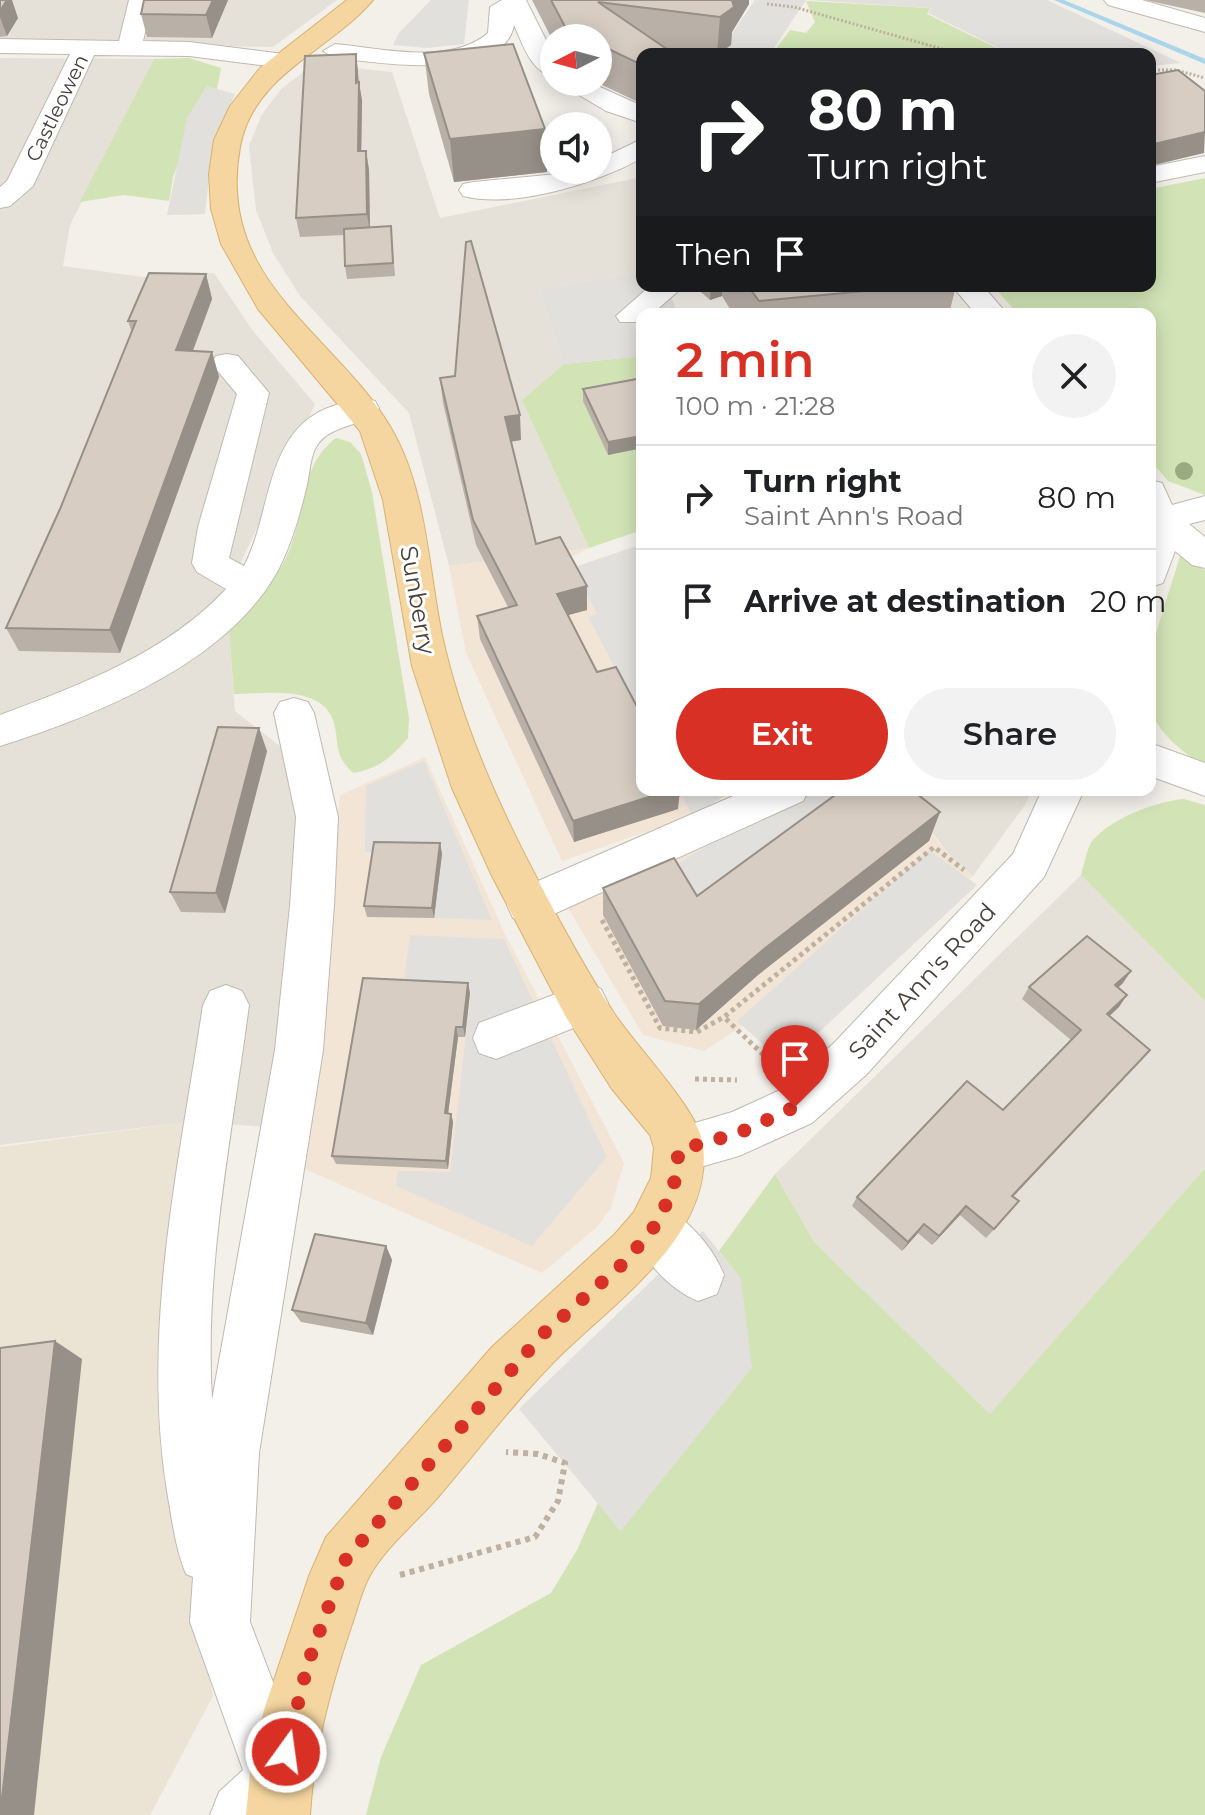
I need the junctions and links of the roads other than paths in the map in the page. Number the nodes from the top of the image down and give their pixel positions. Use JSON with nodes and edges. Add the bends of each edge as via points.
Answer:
{"nodes":[{"id":1,"x":141,"y":0,"type":"edge"},
{"id":2,"x":361,"y":0,"type":"edge"},
{"id":3,"x":1116,"y":0,"type":"edge"},
{"id":4,"x":516,"y":2,"type":"edge"},
{"id":5,"x":1205,"y":25,"type":"edge"},
{"id":6,"x":0,"y":46,"type":"edge"},
{"id":7,"x":85,"y":48,"type":"junction"},
{"id":8,"x":129,"y":49,"type":"junction"},
{"id":9,"x":335,"y":51,"type":"edge"},
{"id":10,"x":540,"y":55,"type":"edge"},
{"id":11,"x":284,"y":61,"type":"junction"},
{"id":12,"x":596,"y":96,"type":"edge"},
{"id":13,"x":636,"y":113,"type":"edge"},
{"id":14,"x":636,"y":150,"type":"edge"},
{"id":15,"x":1205,"y":164,"type":"edge"},
{"id":16,"x":1156,"y":174,"type":"edge"},
{"id":17,"x":473,"y":190,"type":"dead end"},
{"id":18,"x":0,"y":200,"type":"edge"},
{"id":19,"x":661,"y":292,"type":"edge"},
{"id":20,"x":972,"y":292,"type":"edge"},
{"id":21,"x":641,"y":308,"type":"edge"},
{"id":22,"x":987,"y":308,"type":"edge"},
{"id":23,"x":636,"y":312,"type":"edge"},
{"id":24,"x":631,"y":316,"type":"dead end"},
{"id":25,"x":227,"y":363,"type":"dead end"},
{"id":26,"x":363,"y":408,"type":"junction"},
{"id":27,"x":1156,"y":505,"type":"edge"},
{"id":28,"x":1156,"y":506,"type":"edge"},
{"id":29,"x":1205,"y":508,"type":"edge"},
{"id":30,"x":1156,"y":512,"type":"edge"},
{"id":31,"x":1205,"y":556,"type":"edge"},
{"id":32,"x":1156,"y":558,"type":"edge"},
{"id":33,"x":250,"y":586,"type":"junction"},
{"id":34,"x":294,"y":713,"type":"dead end"},
{"id":35,"x":0,"y":731,"type":"edge"},
{"id":36,"x":1156,"y":761,"type":"edge"},
{"id":37,"x":1205,"y":780,"type":"edge"},
{"id":38,"x":774,"y":796,"type":"edge"},
{"id":39,"x":1060,"y":796,"type":"edge"},
{"id":40,"x":529,"y":905,"type":"junction"},
{"id":41,"x":585,"y":1003,"type":"junction"},
{"id":42,"x":226,"y":1005,"type":"dead end"},
{"id":43,"x":496,"y":1038,"type":"dead end"},
{"id":44,"x":679,"y":1150,"type":"junction"},
{"id":45,"x":654,"y":1227,"type":"junction"},
{"id":46,"x":698,"y":1275,"type":"dead end"},
{"id":47,"x":220,"y":1622,"type":"junction"},
{"id":48,"x":266,"y":1804,"type":"edge"}],
"edges":[{"from":1,"to":8,"type":"street"},
{"from":2,"to":11,"type":"main road","name":"Sunberry","via":[[334,27]]},
{"from":3,"to":5,"type":"street"},
{"from":4,"to":9,"type":"street","via":[[502,7],[498,38],[479,51],[449,58],[410,47]]},
{"from":4,"to":10,"type":"street"},
{"from":6,"to":7,"type":"street"},
{"from":7,"to":8,"type":"street","name":"Castleowen"},
{"from":7,"to":18,"type":"street","name":"Castleowen","via":[[19,186]]},
{"from":8,"to":11,"type":"street","name":"Castleowen","via":[[226,52]]},
{"from":11,"to":26,"type":"main road","name":"Sunberry","via":[[255,91],[226,148],[225,220],[241,262],[273,312]]},
{"from":12,"to":13,"type":"street"},
{"from":14,"to":17,"type":"street","via":[[571,182]]},
{"from":15,"to":16,"type":"street"},
{"from":19,"to":21,"type":"street"},
{"from":20,"to":22,"type":"street"},
{"from":23,"to":24,"type":"street"},
{"from":25,"to":33,"type":"street","via":[[253,393],[210,563]]},
{"from":26,"to":33,"type":"street","via":[[320,423],[302,440],[282,514]]},
{"from":26,"to":40,"type":"main road","name":"Sunberry","via":[[384,447],[404,521],[430,665],[452,733]]},
{"from":27,"to":29,"type":"street"},
{"from":28,"to":31,"type":"street"},
{"from":30,"to":32,"type":"street","via":[[1161,545]]},
{"from":33,"to":35,"type":"street","via":[[176,649],[102,693]]},
{"from":34,"to":47,"type":"street","via":[[317,817],[312,906],[299,1050],[231,1453]]},
{"from":36,"to":37,"type":"street"},
{"from":38,"to":40,"type":"street"},
{"from":39,"to":44,"type":"street","name":"Saint Ann's Road","via":[[1029,865],[850,1059],[795,1107],[739,1133]]},
{"from":40,"to":41,"type":"main road","name":"Sunberry"},
{"from":41,"to":43,"type":"street"},
{"from":41,"to":44,"type":"main road","name":"Sunberry","via":[[630,1074],[669,1120]]},
{"from":42,"to":47,"type":"street","via":[[192,1261],[184,1373],[189,1451]]},
{"from":44,"to":45,"type":"main road","via":[[673,1191]]},
{"from":45,"to":46,"type":"street"},
{"from":45,"to":48,"type":"main road","via":[[626,1261],[543,1334],[346,1559]]},
{"from":47,"to":48,"type":"street"}]}
